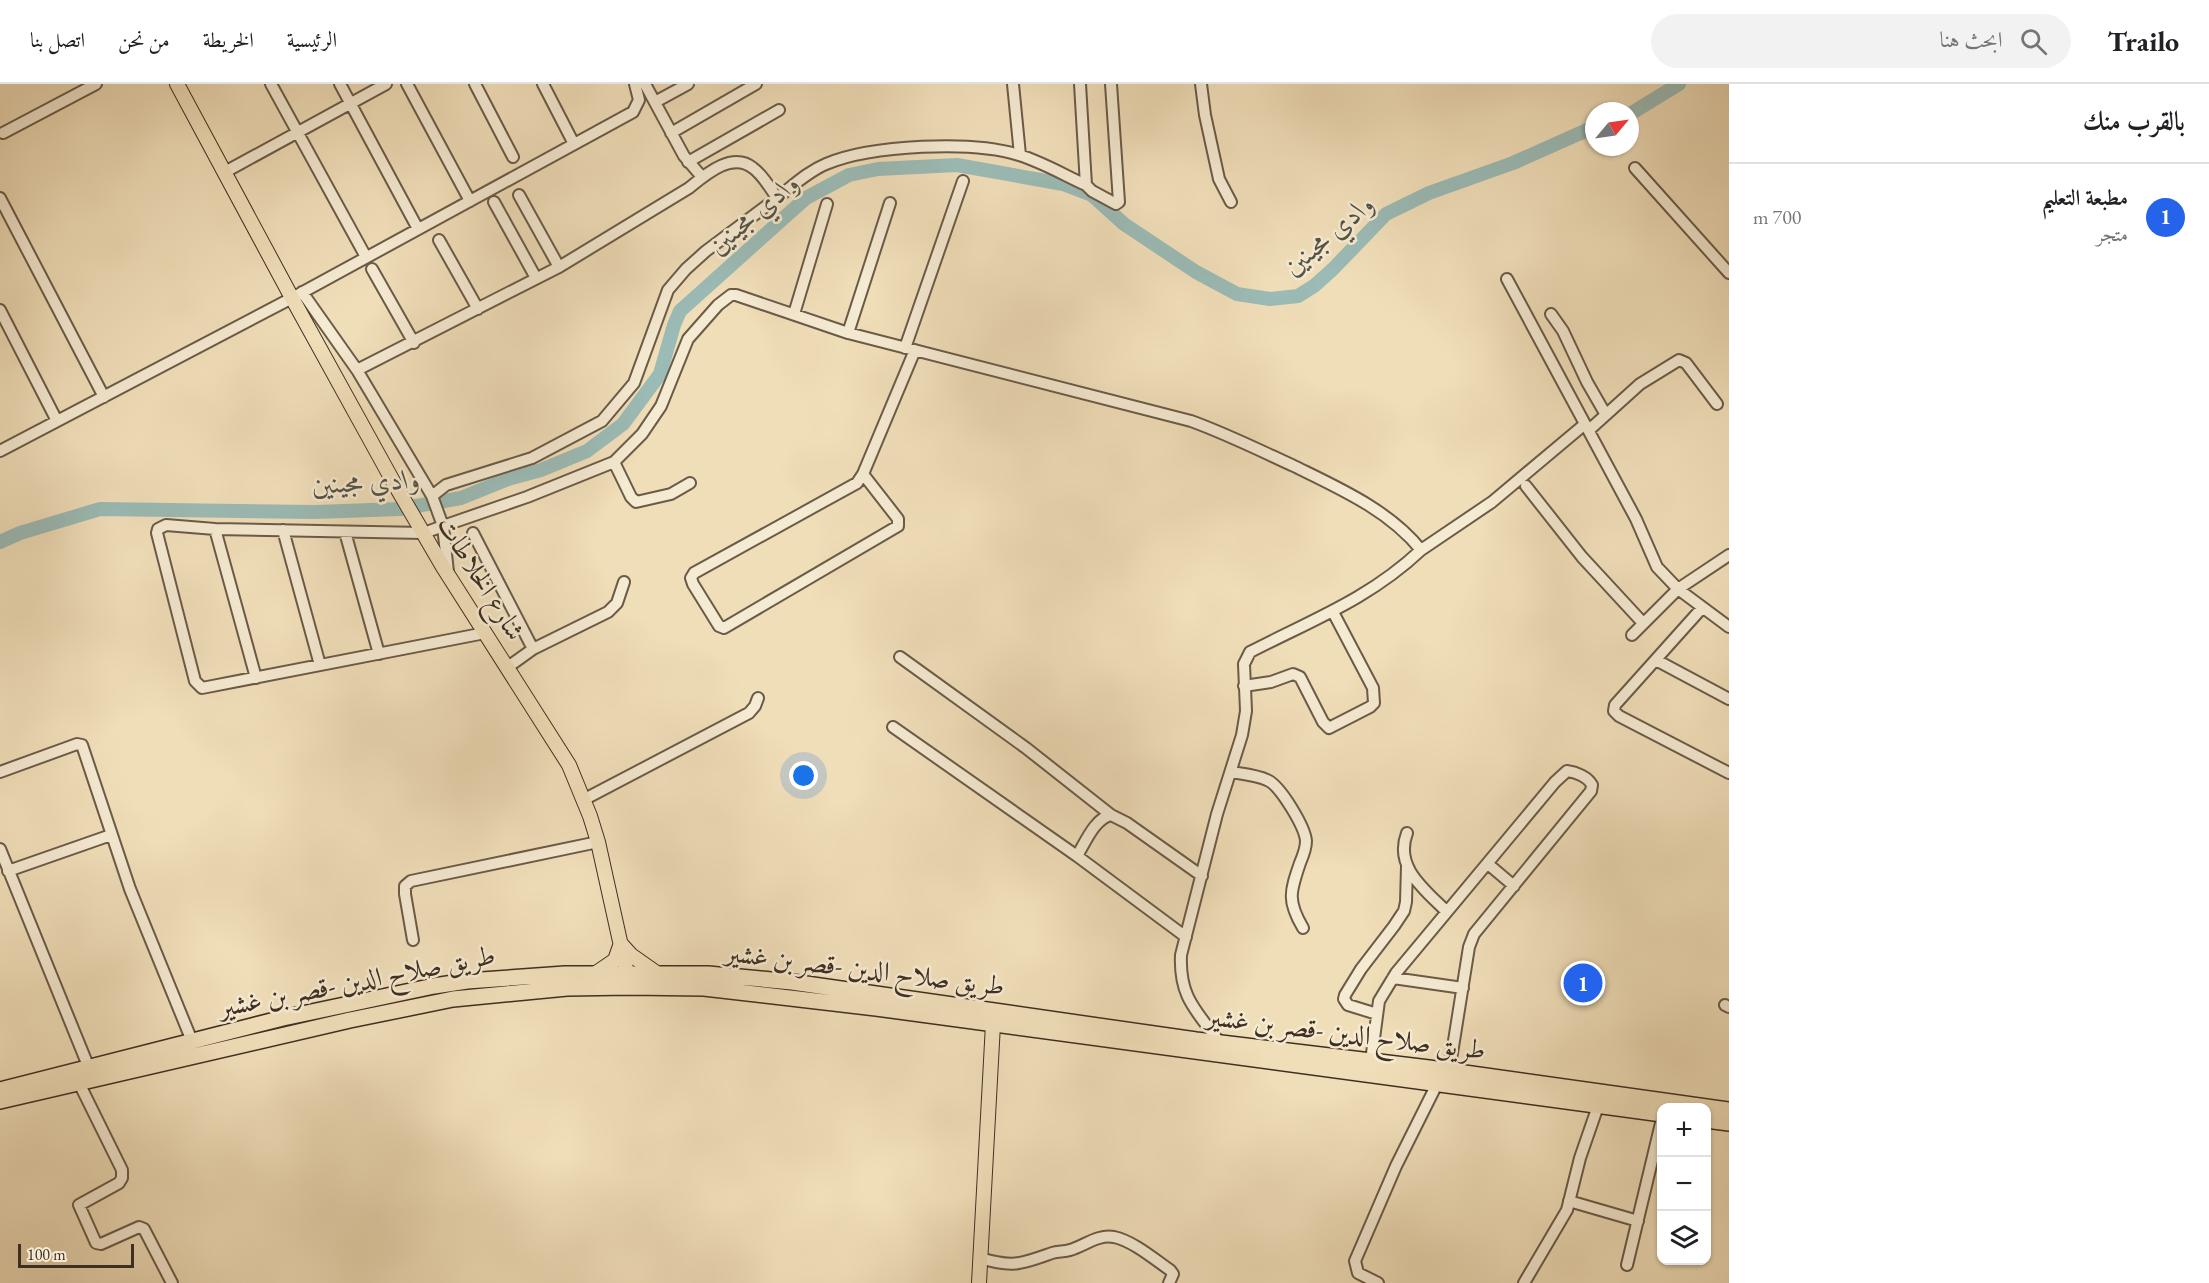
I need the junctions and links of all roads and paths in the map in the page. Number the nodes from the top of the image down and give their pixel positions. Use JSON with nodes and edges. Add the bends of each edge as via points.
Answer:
{"nodes":[{"id":1,"x":96,"y":84,"type":"edge"},
{"id":2,"x":177,"y":84,"type":"edge"},
{"id":3,"x":272,"y":84,"type":"edge"},
{"id":4,"x":339,"y":84,"type":"edge"},
{"id":5,"x":386,"y":84,"type":"edge"},
{"id":6,"x":407,"y":84,"type":"edge"},
{"id":7,"x":475,"y":84,"type":"edge"},
{"id":8,"x":543,"y":84,"type":"edge"},
{"id":9,"x":634,"y":84,"type":"edge"},
{"id":10,"x":645,"y":84,"type":"edge"},
{"id":11,"x":688,"y":84,"type":"edge"},
{"id":12,"x":756,"y":84,"type":"edge"},
{"id":13,"x":1013,"y":84,"type":"edge"},
{"id":14,"x":1080,"y":84,"type":"edge"},
{"id":15,"x":1111,"y":84,"type":"edge"},
{"id":16,"x":1201,"y":84,"type":"edge"},
{"id":17,"x":655,"y":102,"type":"junction"},
{"id":18,"x":350,"y":104,"type":"junction"},
{"id":19,"x":779,"y":110,"type":"dead end"},
{"id":20,"x":3,"y":133,"type":"dead end"},
{"id":21,"x":298,"y":133,"type":"junction"},
{"id":22,"x":671,"y":133,"type":"junction"},
{"id":23,"x":574,"y":144,"type":"junction"},
{"id":24,"x":1020,"y":155,"type":"junction"},
{"id":25,"x":513,"y":157,"type":"dead end"},
{"id":26,"x":688,"y":162,"type":"junction"},
{"id":27,"x":1635,"y":168,"type":"dead end"},
{"id":28,"x":225,"y":172,"type":"junction"},
{"id":29,"x":702,"y":177,"type":"junction"},
{"id":30,"x":963,"y":181,"type":"dead end"},
{"id":31,"x":1086,"y":184,"type":"junction"},
{"id":32,"x":519,"y":195,"type":"dead end"},
{"id":33,"x":0,"y":198,"type":"edge"},
{"id":34,"x":777,"y":198,"type":"junction"},
{"id":35,"x":470,"y":201,"type":"junction"},
{"id":36,"x":494,"y":202,"type":"dead end"},
{"id":37,"x":1231,"y":202,"type":"dead end"},
{"id":38,"x":890,"y":203,"type":"dead end"},
{"id":39,"x":827,"y":204,"type":"dead end"},
{"id":40,"x":418,"y":229,"type":"junction"},
{"id":41,"x":439,"y":240,"type":"dead end"},
{"id":42,"x":366,"y":257,"type":"junction"},
{"id":43,"x":559,"y":267,"type":"junction"},
{"id":44,"x":372,"y":269,"type":"dead end"},
{"id":45,"x":1729,"y":273,"type":"edge"},
{"id":46,"x":536,"y":279,"type":"junction"},
{"id":47,"x":1507,"y":279,"type":"dead end"},
{"id":48,"x":297,"y":295,"type":"junction"},
{"id":49,"x":478,"y":309,"type":"junction"},
{"id":50,"x":0,"y":310,"type":"edge"},
{"id":51,"x":794,"y":314,"type":"junction"},
{"id":52,"x":1551,"y":314,"type":"dead end"},
{"id":53,"x":848,"y":333,"type":"junction"},
{"id":54,"x":414,"y":343,"type":"junction"},
{"id":55,"x":910,"y":349,"type":"junction"},
{"id":56,"x":357,"y":370,"type":"junction"},
{"id":57,"x":1592,"y":392,"type":"junction"},
{"id":58,"x":104,"y":397,"type":"junction"},
{"id":59,"x":1574,"y":404,"type":"junction"},
{"id":60,"x":1717,"y":404,"type":"dead end"},
{"id":61,"x":1606,"y":415,"type":"junction"},
{"id":62,"x":57,"y":421,"type":"junction"},
{"id":63,"x":1587,"y":427,"type":"junction"},
{"id":64,"x":0,"y":451,"type":"edge"},
{"id":65,"x":614,"y":462,"type":"junction"},
{"id":66,"x":863,"y":474,"type":"junction"},
{"id":67,"x":690,"y":483,"type":"dead end"},
{"id":68,"x":1526,"y":486,"type":"dead end"},
{"id":69,"x":432,"y":496,"type":"junction"},
{"id":70,"x":443,"y":526,"type":"junction"},
{"id":71,"x":215,"y":529,"type":"junction"},
{"id":72,"x":283,"y":530,"type":"junction"},
{"id":73,"x":345,"y":532,"type":"junction"},
{"id":74,"x":424,"y":533,"type":"junction"},
{"id":75,"x":473,"y":533,"type":"dead end"},
{"id":76,"x":1421,"y":550,"type":"junction"},
{"id":77,"x":1729,"y":555,"type":"edge"},
{"id":78,"x":449,"y":575,"type":"junction"},
{"id":79,"x":624,"y":582,"type":"dead end"},
{"id":80,"x":1678,"y":589,"type":"junction"},
{"id":81,"x":1702,"y":608,"type":"junction"},
{"id":82,"x":1333,"y":612,"type":"junction"},
{"id":83,"x":1643,"y":623,"type":"junction"},
{"id":84,"x":1729,"y":627,"type":"edge"},
{"id":85,"x":485,"y":633,"type":"junction"},
{"id":86,"x":1632,"y":635,"type":"dead end"},
{"id":87,"x":533,"y":649,"type":"junction"},
{"id":88,"x":379,"y":654,"type":"junction"},
{"id":89,"x":900,"y":657,"type":"dead end"},
{"id":90,"x":1656,"y":660,"type":"junction"},
{"id":91,"x":320,"y":665,"type":"junction"},
{"id":92,"x":508,"y":667,"type":"junction"},
{"id":93,"x":256,"y":678,"type":"junction"},
{"id":94,"x":1244,"y":686,"type":"junction"},
{"id":95,"x":758,"y":698,"type":"dead end"},
{"id":96,"x":1729,"y":699,"type":"edge"},
{"id":97,"x":893,"y":727,"type":"dead end"},
{"id":98,"x":0,"y":772,"type":"edge"},
{"id":99,"x":1231,"y":772,"type":"junction"},
{"id":100,"x":1729,"y":773,"type":"edge"},
{"id":101,"x":583,"y":800,"type":"junction"},
{"id":102,"x":1111,"y":815,"type":"junction"},
{"id":103,"x":1407,"y":833,"type":"dead end"},
{"id":104,"x":111,"y":835,"type":"junction"},
{"id":105,"x":598,"y":842,"type":"junction"},
{"id":106,"x":0,"y":849,"type":"edge"},
{"id":107,"x":1077,"y":856,"type":"junction"},
{"id":108,"x":1488,"y":864,"type":"junction"},
{"id":109,"x":1407,"y":866,"type":"junction"},
{"id":110,"x":8,"y":871,"type":"junction"},
{"id":111,"x":1202,"y":876,"type":"junction"},
{"id":112,"x":1514,"y":886,"type":"junction"},
{"id":113,"x":1446,"y":911,"type":"junction"},
{"id":114,"x":1303,"y":928,"type":"dead end"},
{"id":115,"x":1186,"y":937,"type":"junction"},
{"id":116,"x":413,"y":940,"type":"dead end"},
{"id":117,"x":621,"y":944,"type":"junction"},
{"id":118,"x":596,"y":973,"type":"junction"},
{"id":119,"x":658,"y":974,"type":"junction"},
{"id":120,"x":1393,"y":978,"type":"junction"},
{"id":121,"x":628,"y":980,"type":"junction"},
{"id":122,"x":706,"y":981,"type":"junction"},
{"id":123,"x":1463,"y":988,"type":"junction"},
{"id":124,"x":1377,"y":1014,"type":"junction"},
{"id":125,"x":993,"y":1024,"type":"junction"},
{"id":126,"x":192,"y":1041,"type":"junction"},
{"id":127,"x":1220,"y":1042,"type":"junction"},
{"id":128,"x":1371,"y":1061,"type":"junction"},
{"id":129,"x":136,"y":1063,"type":"junction"},
{"id":130,"x":88,"y":1068,"type":"junction"},
{"id":131,"x":1449,"y":1072,"type":"junction"},
{"id":132,"x":79,"y":1083,"type":"junction"},
{"id":133,"x":1437,"y":1084,"type":"junction"},
{"id":134,"x":0,"y":1090,"type":"edge"},
{"id":135,"x":0,"y":1101,"type":"edge"},
{"id":136,"x":1598,"y":1106,"type":"junction"},
{"id":137,"x":1729,"y":1110,"type":"edge"},
{"id":138,"x":1657,"y":1115,"type":"edge"},
{"id":139,"x":1711,"y":1121,"type":"edge"},
{"id":140,"x":1729,"y":1123,"type":"edge"},
{"id":141,"x":1657,"y":1138,"type":"edge"},
{"id":142,"x":1569,"y":1201,"type":"junction"},
{"id":143,"x":1638,"y":1221,"type":"junction"},
{"id":144,"x":980,"y":1258,"type":"junction"},
{"id":145,"x":1627,"y":1265,"type":"dead end"},
{"id":146,"x":172,"y":1283,"type":"edge"},
{"id":147,"x":979,"y":1283,"type":"edge"},
{"id":148,"x":1169,"y":1283,"type":"edge"},
{"id":149,"x":1378,"y":1283,"type":"edge"},
{"id":150,"x":1524,"y":1283,"type":"edge"}],
"edges":[{"from":1,"to":20,"type":"street"},
{"from":2,"to":28,"type":"main road","name":"شارع الخلاطات"},
{"from":3,"to":21,"type":"street"},
{"from":4,"to":18,"type":"street"},
{"from":5,"to":18,"type":"street"},
{"from":6,"to":35,"type":"street"},
{"from":7,"to":25,"type":"street"},
{"from":8,"to":23,"type":"street"},
{"from":9,"to":23,"type":"street","via":[[639,100],[633,112]]},
{"from":10,"to":17,"type":"street"},
{"from":11,"to":17,"type":"street"},
{"from":12,"to":22,"type":"street"},
{"from":13,"to":24,"type":"street"},
{"from":14,"to":31,"type":"street"},
{"from":15,"to":31,"type":"street","via":[[1119,202],[1092,191]]},
{"from":16,"to":37,"type":"street","via":[[1219,179]]},
{"from":17,"to":22,"type":"street"},
{"from":18,"to":21,"type":"street"},
{"from":18,"to":40,"type":"street"},
{"from":19,"to":26,"type":"street"},
{"from":21,"to":28,"type":"street"},
{"from":21,"to":42,"type":"street"},
{"from":22,"to":26,"type":"street"},
{"from":23,"to":35,"type":"street"},
{"from":24,"to":31,"type":"street"},
{"from":24,"to":34,"type":"street","via":[[959,147],[863,154],[826,164]]},
{"from":26,"to":29,"type":"street"},
{"from":27,"to":45,"type":"street"},
{"from":28,"to":48,"type":"main road","name":"شارع الخلاطات"},
{"from":29,"to":34,"type":"street","via":[[728,164],[743,162],[757,171]]},
{"from":29,"to":43,"type":"street"},
{"from":30,"to":55,"type":"street"},
{"from":32,"to":43,"type":"street"},
{"from":33,"to":58,"type":"street"},
{"from":34,"to":69,"type":"street","via":[[706,251],[668,290],[634,383],[602,421],[532,458],[446,485]]},
{"from":35,"to":40,"type":"street"},
{"from":36,"to":46,"type":"street"},
{"from":38,"to":53,"type":"street"},
{"from":39,"to":51,"type":"street"},
{"from":40,"to":42,"type":"street"},
{"from":41,"to":49,"type":"street"},
{"from":42,"to":48,"type":"street"},
{"from":43,"to":46,"type":"street"},
{"from":44,"to":54,"type":"street"},
{"from":46,"to":49,"type":"street"},
{"from":47,"to":59,"type":"street"},
{"from":48,"to":56,"type":"street"},
{"from":48,"to":58,"type":"street"},
{"from":48,"to":74,"type":"main road","name":"شارع الخلاطات"},
{"from":49,"to":54,"type":"street"},
{"from":50,"to":62,"type":"street"},
{"from":51,"to":53,"type":"street"},
{"from":51,"to":65,"type":"street","via":[[736,295],[726,298],[688,339],[661,406],[642,434]]},
{"from":52,"to":57,"type":"street"},
{"from":53,"to":55,"type":"street"},
{"from":54,"to":56,"type":"street"},
{"from":55,"to":66,"type":"street"},
{"from":55,"to":76,"type":"street","via":[[1191,421],[1223,433],[1335,486],[1384,515]]},
{"from":56,"to":69,"type":"street"},
{"from":57,"to":59,"type":"street"},
{"from":57,"to":61,"type":"street"},
{"from":58,"to":62,"type":"street"},
{"from":59,"to":63,"type":"street"},
{"from":60,"to":61,"type":"street","via":[[1686,363],[1678,360],[1640,384]]},
{"from":61,"to":63,"type":"street"},
{"from":62,"to":64,"type":"street"},
{"from":63,"to":76,"type":"street","via":[[1492,502]]},
{"from":63,"to":80,"type":"street","via":[[1657,567]]},
{"from":65,"to":67,"type":"street","via":[[636,502],[671,494]]},
{"from":65,"to":70,"type":"street"},
{"from":66,"to":66,"type":"street","via":[[854,485],[694,573],[693,584],[719,626],[724,628],[898,526],[898,519]]},
{"from":68,"to":83,"type":"street","via":[[1582,557]]},
{"from":69,"to":70,"type":"street"},
{"from":70,"to":74,"type":"street"},
{"from":70,"to":78,"type":"street"},
{"from":71,"to":72,"type":"street"},
{"from":71,"to":93,"type":"street"},
{"from":71,"to":93,"type":"street","via":[[166,525],[158,529],[156,537],[198,686]]},
{"from":72,"to":73,"type":"street"},
{"from":72,"to":91,"type":"street"},
{"from":73,"to":74,"type":"street"},
{"from":73,"to":88,"type":"street"},
{"from":74,"to":78,"type":"main road","name":"شارع الخلاطات"},
{"from":75,"to":87,"type":"street"},
{"from":76,"to":82,"type":"street","via":[[1389,579]]},
{"from":77,"to":80,"type":"street"},
{"from":78,"to":85,"type":"main road","name":"شارع الخلاطات"},
{"from":79,"to":87,"type":"street","via":[[617,603],[608,612]]},
{"from":80,"to":81,"type":"street"},
{"from":80,"to":83,"type":"street"},
{"from":81,"to":84,"type":"street"},
{"from":81,"to":90,"type":"street"},
{"from":82,"to":94,"type":"street","via":[[1250,652],[1244,664]]},
{"from":82,"to":94,"type":"street","via":[[1373,688],[1374,703],[1370,707],[1329,728],[1300,677],[1293,674]]},
{"from":83,"to":86,"type":"street"},
{"from":85,"to":88,"type":"street"},
{"from":85,"to":92,"type":"main road","name":"شارع الخلاطات"},
{"from":87,"to":92,"type":"street"},
{"from":88,"to":91,"type":"street"},
{"from":89,"to":102,"type":"street"},
{"from":90,"to":96,"type":"street"},
{"from":90,"to":100,"type":"street","via":[[1615,705],[1614,711]]},
{"from":91,"to":93,"type":"street"},
{"from":92,"to":101,"type":"main road","name":"شارع الخلاطات","via":[[569,765]]},
{"from":94,"to":99,"type":"street","via":[[1246,711]]},
{"from":95,"to":101,"type":"street","via":[[749,713]]},
{"from":97,"to":107,"type":"street"},
{"from":98,"to":104,"type":"street","via":[[82,745]]},
{"from":99,"to":111,"type":"street"},
{"from":99,"to":114,"type":"street","via":[[1270,780],[1302,825],[1305,851],[1290,897]]},
{"from":101,"to":105,"type":"main road","name":"شارع الخلاطات"},
{"from":102,"to":107,"type":"street","via":[[1092,831]]},
{"from":102,"to":111,"type":"street"},
{"from":103,"to":109,"type":"street","via":[[1402,854]]},
{"from":104,"to":110,"type":"street"},
{"from":104,"to":126,"type":"street"},
{"from":105,"to":116,"type":"street","via":[[411,881],[405,886],[405,894]]},
{"from":105,"to":117,"type":"main road","name":"شارع الخلاطات"},
{"from":106,"to":110,"type":"street"},
{"from":107,"to":115,"type":"street"},
{"from":108,"to":112,"type":"street"},
{"from":108,"to":112,"type":"street","via":[[1561,775],[1574,772],[1589,780],[1591,791]]},
{"from":108,"to":113,"type":"street"},
{"from":109,"to":113,"type":"street"},
{"from":109,"to":124,"type":"street","via":[[1404,911],[1360,969],[1344,999],[1348,1005]]},
{"from":110,"to":130,"type":"street"},
{"from":111,"to":115,"type":"street"},
{"from":112,"to":123,"type":"street","via":[[1474,934]]},
{"from":113,"to":120,"type":"street"},
{"from":115,"to":127,"type":"street","via":[[1181,955],[1183,988]]},
{"from":117,"to":118,"type":"main road","via":[[615,960]]},
{"from":117,"to":119,"type":"main road"},
{"from":117,"to":121,"type":"main road","name":"شارع الخلاطات"},
{"from":118,"to":121,"type":"highway","name":"طريق صلاح الدين -قصر بن غشير"},
{"from":118,"to":126,"type":"highway","name":"طريق صلاح الدين -قصر بن غشير","via":[[434,986]]},
{"from":119,"to":121,"type":"highway","name":"طريق صلاح الدين -قصر بن غشير"},
{"from":119,"to":122,"type":"highway","name":"طريق صلاح الدين -قصر بن غشير"},
{"from":120,"to":123,"type":"street"},
{"from":120,"to":124,"type":"street","via":[[1379,1001]]},
{"from":121,"to":122,"type":"highway"},
{"from":121,"to":129,"type":"highway","via":[[453,999]]},
{"from":122,"to":125,"type":"highway"},
{"from":122,"to":127,"type":"highway","name":"طريق صلاح الدين -قصر بن غشير","via":[[792,982]]},
{"from":123,"to":131,"type":"street"},
{"from":124,"to":128,"type":"street"},
{"from":125,"to":133,"type":"highway"},
{"from":125,"to":144,"type":"main road"},
{"from":126,"to":129,"type":"highway","name":"طريق صلاح الدين -قصر بن غشير"},
{"from":127,"to":128,"type":"highway","name":"طريق صلاح الدين -قصر بن غشير"},
{"from":128,"to":131,"type":"highway","name":"طريق صلاح الدين -قصر بن غشير"},
{"from":129,"to":130,"type":"highway","name":"طريق صلاح الدين -قصر بن غشير"},
{"from":129,"to":132,"type":"highway"},
{"from":130,"to":134,"type":"highway","name":"طريق صلاح الدين -قصر بن غشير"},
{"from":131,"to":137,"type":"highway","name":"طريق صلاح الدين -قصر بن غشير"},
{"from":132,"to":135,"type":"highway"},
{"from":132,"to":146,"type":"street","via":[[122,1170],[119,1183],[79,1205],[96,1243],[140,1227],[144,1229]]},
{"from":133,"to":136,"type":"highway"},
{"from":133,"to":149,"type":"street","via":[[1355,1261],[1358,1273]]},
{"from":136,"to":138,"type":"highway"},
{"from":136,"to":142,"type":"street"},
{"from":139,"to":140,"type":"highway"},
{"from":141,"to":143,"type":"street"},
{"from":142,"to":143,"type":"street"},
{"from":142,"to":150,"type":"street"},
{"from":143,"to":145,"type":"street"},
{"from":144,"to":147,"type":"main road"},
{"from":144,"to":148,"type":"street","via":[[998,1263],[1027,1263],[1112,1236],[1170,1270],[1173,1274]]}]}
